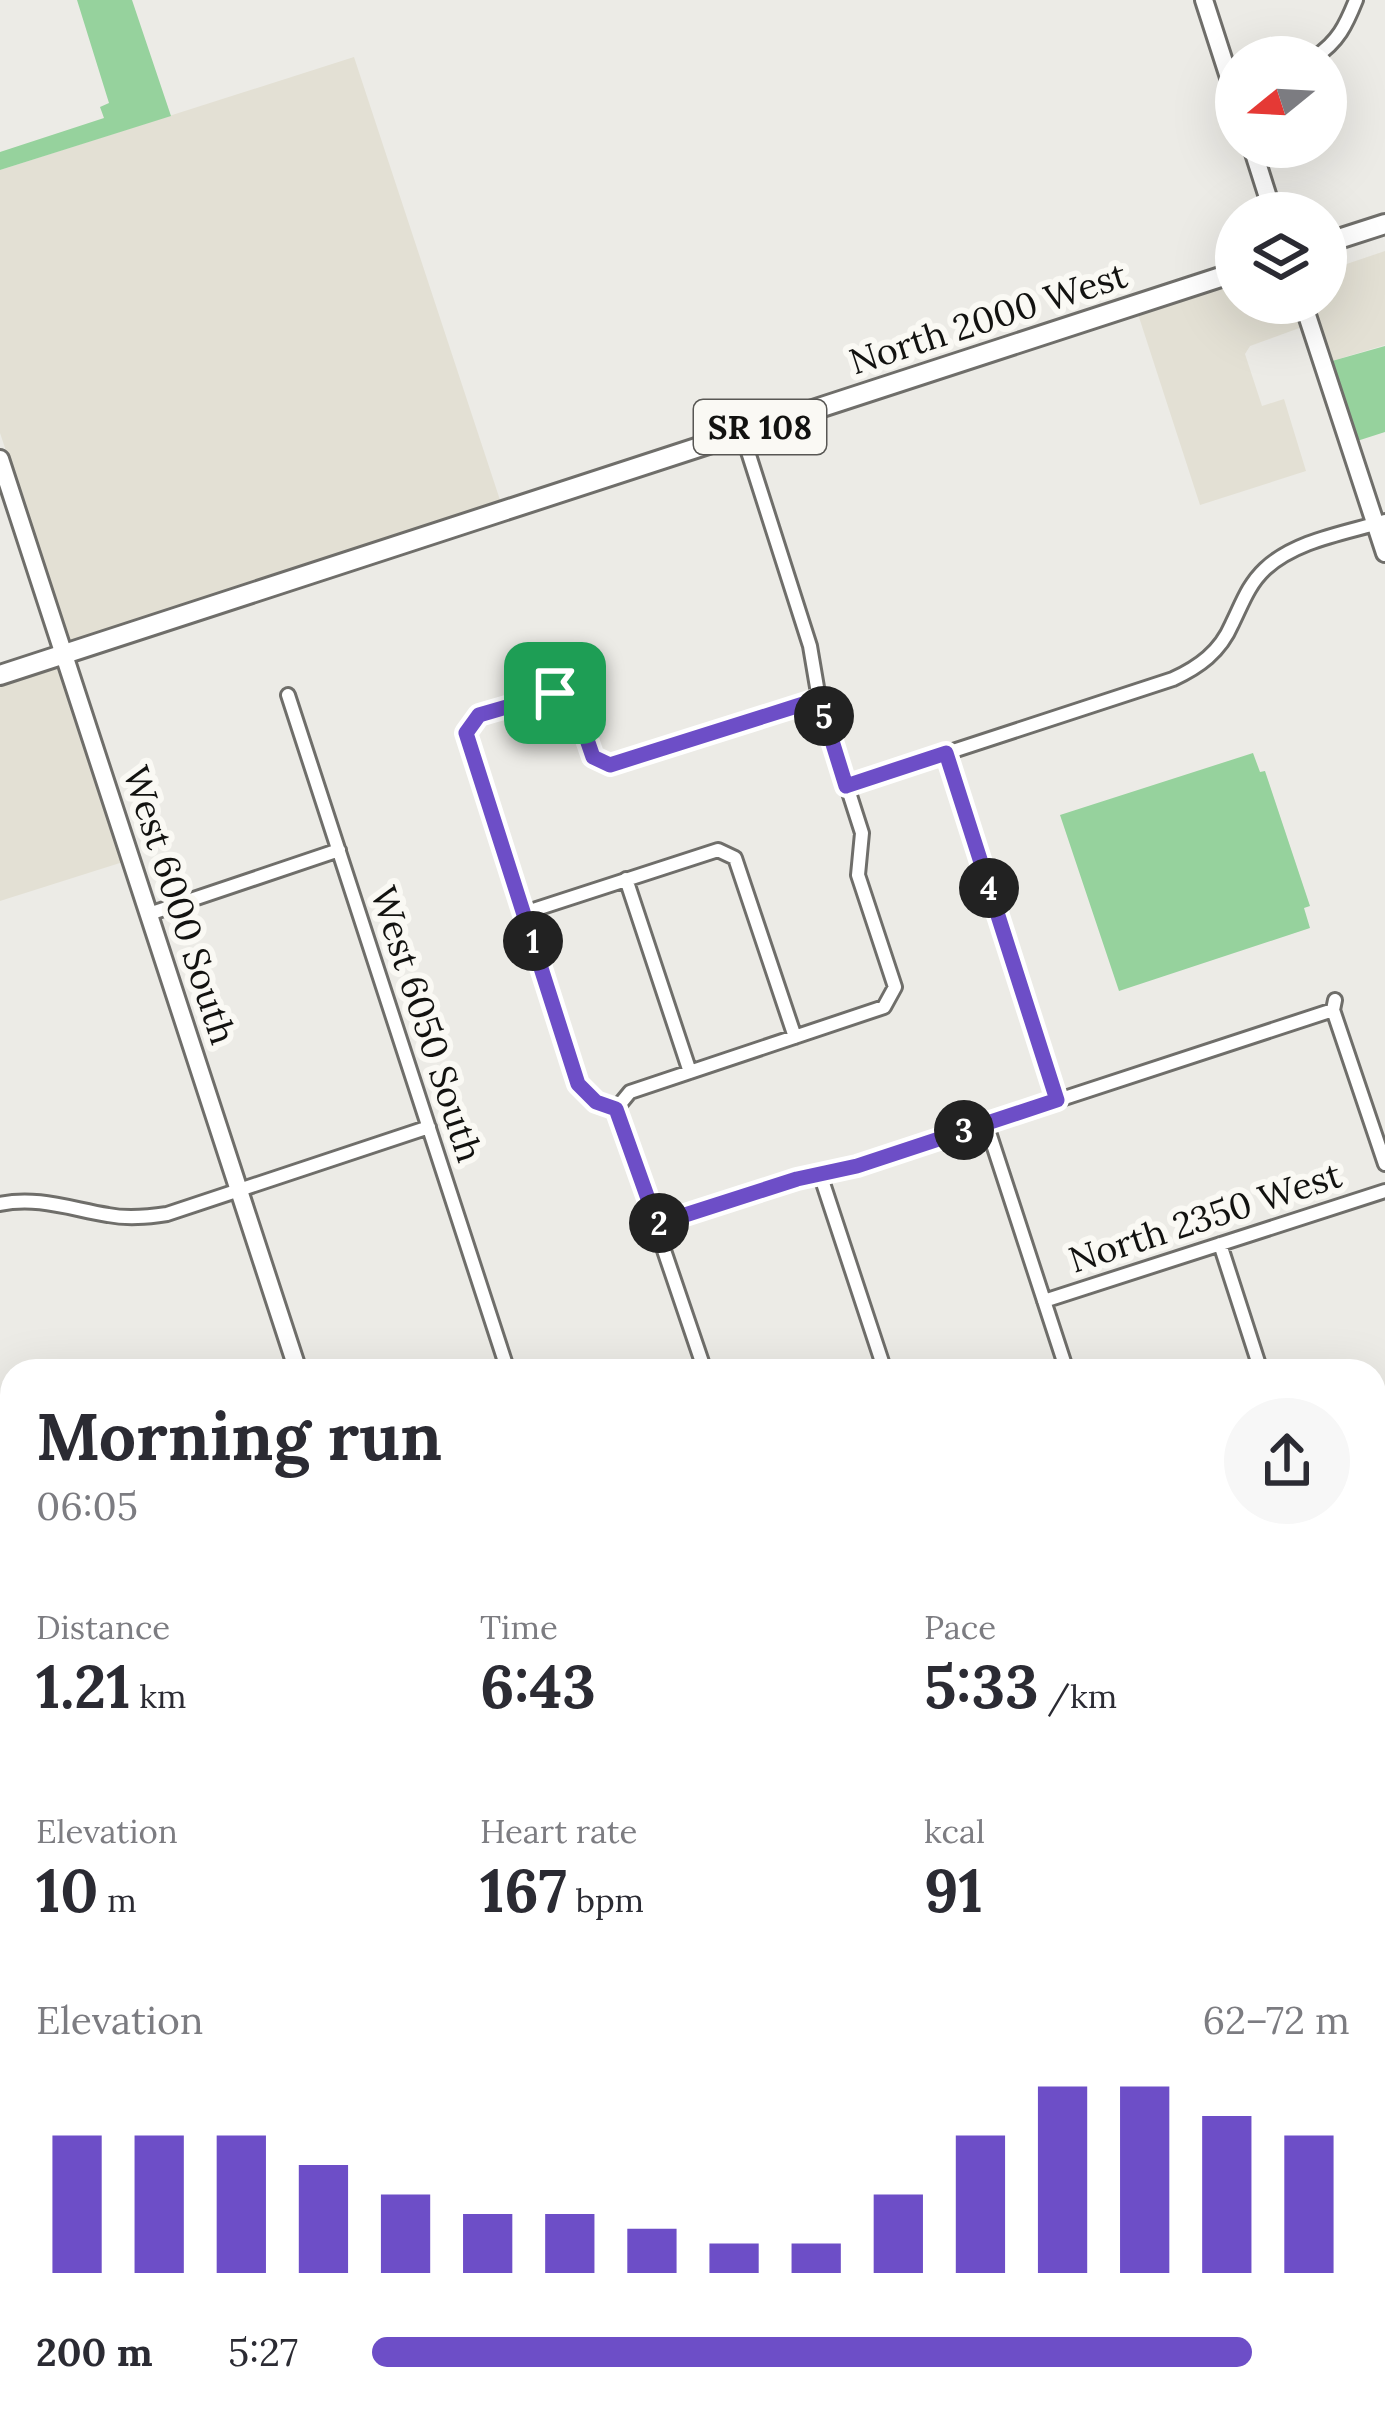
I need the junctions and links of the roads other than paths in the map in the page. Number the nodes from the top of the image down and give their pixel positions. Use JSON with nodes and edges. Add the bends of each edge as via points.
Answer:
{"nodes":[{"id":1,"x":1204,"y":0,"type":"edge"},
{"id":2,"x":1356,"y":0,"type":"edge"},
{"id":3,"x":1216,"y":36,"type":"edge"},
{"id":4,"x":1339,"y":36,"type":"edge"},
{"id":5,"x":1385,"y":224,"type":"edge"},
{"id":6,"x":1347,"y":236,"type":"edge"},
{"id":7,"x":1215,"y":279,"type":"edge"},
{"id":8,"x":1310,"y":324,"type":"edge"},
{"id":9,"x":742,"y":433,"type":"junction"},
{"id":10,"x":0,"y":459,"type":"edge"},
{"id":11,"x":1380,"y":522,"type":"edge"},
{"id":12,"x":1385,"y":553,"type":"edge"},
{"id":13,"x":64,"y":654,"type":"junction"},
{"id":14,"x":0,"y":675,"type":"edge"},
{"id":15,"x":288,"y":695,"type":"dead end"},
{"id":16,"x":819,"y":699,"type":"junction"},
{"id":17,"x":946,"y":753,"type":"junction"},
{"id":18,"x":846,"y":786,"type":"junction"},
{"id":19,"x":339,"y":850,"type":"junction"},
{"id":20,"x":626,"y":879,"type":"junction"},
{"id":21,"x":524,"y":913,"type":"junction"},
{"id":22,"x":149,"y":914,"type":"junction"},
{"id":23,"x":795,"y":1037,"type":"junction"},
{"id":24,"x":689,"y":1072,"type":"junction"},
{"id":25,"x":1057,"y":1100,"type":"junction"},
{"id":26,"x":616,"y":1109,"type":"junction"},
{"id":27,"x":986,"y":1124,"type":"junction"},
{"id":28,"x":429,"y":1127,"type":"junction"},
{"id":29,"x":1385,"y":1164,"type":"edge"},
{"id":30,"x":820,"y":1174,"type":"junction"},
{"id":31,"x":1385,"y":1190,"type":"edge"},
{"id":32,"x":239,"y":1192,"type":"junction"},
{"id":33,"x":0,"y":1204,"type":"edge"},
{"id":34,"x":657,"y":1224,"type":"junction"},
{"id":35,"x":1220,"y":1244,"type":"junction"},
{"id":36,"x":1044,"y":1301,"type":"junction"},
{"id":37,"x":294,"y":1359,"type":"edge"},
{"id":38,"x":504,"y":1359,"type":"edge"},
{"id":39,"x":701,"y":1359,"type":"edge"},
{"id":40,"x":881,"y":1359,"type":"edge"},
{"id":41,"x":1062,"y":1359,"type":"edge"},
{"id":42,"x":1257,"y":1359,"type":"edge"}],
"edges":[{"from":1,"to":3,"type":"street"},
{"from":2,"to":4,"type":"street"},
{"from":5,"to":6,"type":"main road"},
{"from":7,"to":9,"type":"main road","name":"North 2000 West","number":"SR 108"},
{"from":8,"to":11,"type":"street"},
{"from":9,"to":13,"type":"main road","name":"North 2000 West","number":"SR 108"},
{"from":9,"to":16,"type":"street","via":[[810,646]]},
{"from":10,"to":13,"type":"street","name":"West 6000 South"},
{"from":11,"to":12,"type":"street"},
{"from":11,"to":17,"type":"street","via":[[1278,558],[1250,586],[1224,640],[1193,670]]},
{"from":13,"to":14,"type":"main road","number":"SR 108"},
{"from":13,"to":22,"type":"street","name":"West 6000 South"},
{"from":15,"to":19,"type":"street","name":"West 6050 South"},
{"from":16,"to":18,"type":"street"},
{"from":16,"to":21,"type":"street","via":[[610,765],[593,757],[574,702],[555,693],[479,715],[466,733]]},
{"from":17,"to":18,"type":"street"},
{"from":17,"to":25,"type":"street"},
{"from":18,"to":23,"type":"street","via":[[862,833],[858,875],[895,987],[884,1007]]},
{"from":19,"to":22,"type":"street"},
{"from":19,"to":28,"type":"street","name":"West 6050 South"},
{"from":20,"to":21,"type":"street"},
{"from":20,"to":23,"type":"street","via":[[718,850],[735,858]]},
{"from":20,"to":24,"type":"street"},
{"from":21,"to":26,"type":"street","via":[[578,1084]]},
{"from":22,"to":32,"type":"street","name":"West 6000 South"},
{"from":23,"to":24,"type":"street"},
{"from":24,"to":26,"type":"street","via":[[629,1092]]},
{"from":25,"to":27,"type":"street"},
{"from":25,"to":29,"type":"street","via":[[1334,1005]]},
{"from":26,"to":34,"type":"street"},
{"from":27,"to":30,"type":"street"},
{"from":27,"to":36,"type":"street"},
{"from":28,"to":32,"type":"street"},
{"from":28,"to":38,"type":"street","name":"West 6050 South"},
{"from":30,"to":34,"type":"street"},
{"from":30,"to":40,"type":"street"},
{"from":31,"to":35,"type":"street","name":"North 2350 West"},
{"from":32,"to":33,"type":"street","via":[[138,1218]]},
{"from":32,"to":37,"type":"street","name":"West 6000 South"},
{"from":34,"to":39,"type":"street"},
{"from":35,"to":36,"type":"street","name":"North 2350 West"},
{"from":35,"to":42,"type":"street"},
{"from":36,"to":41,"type":"street"}]}
